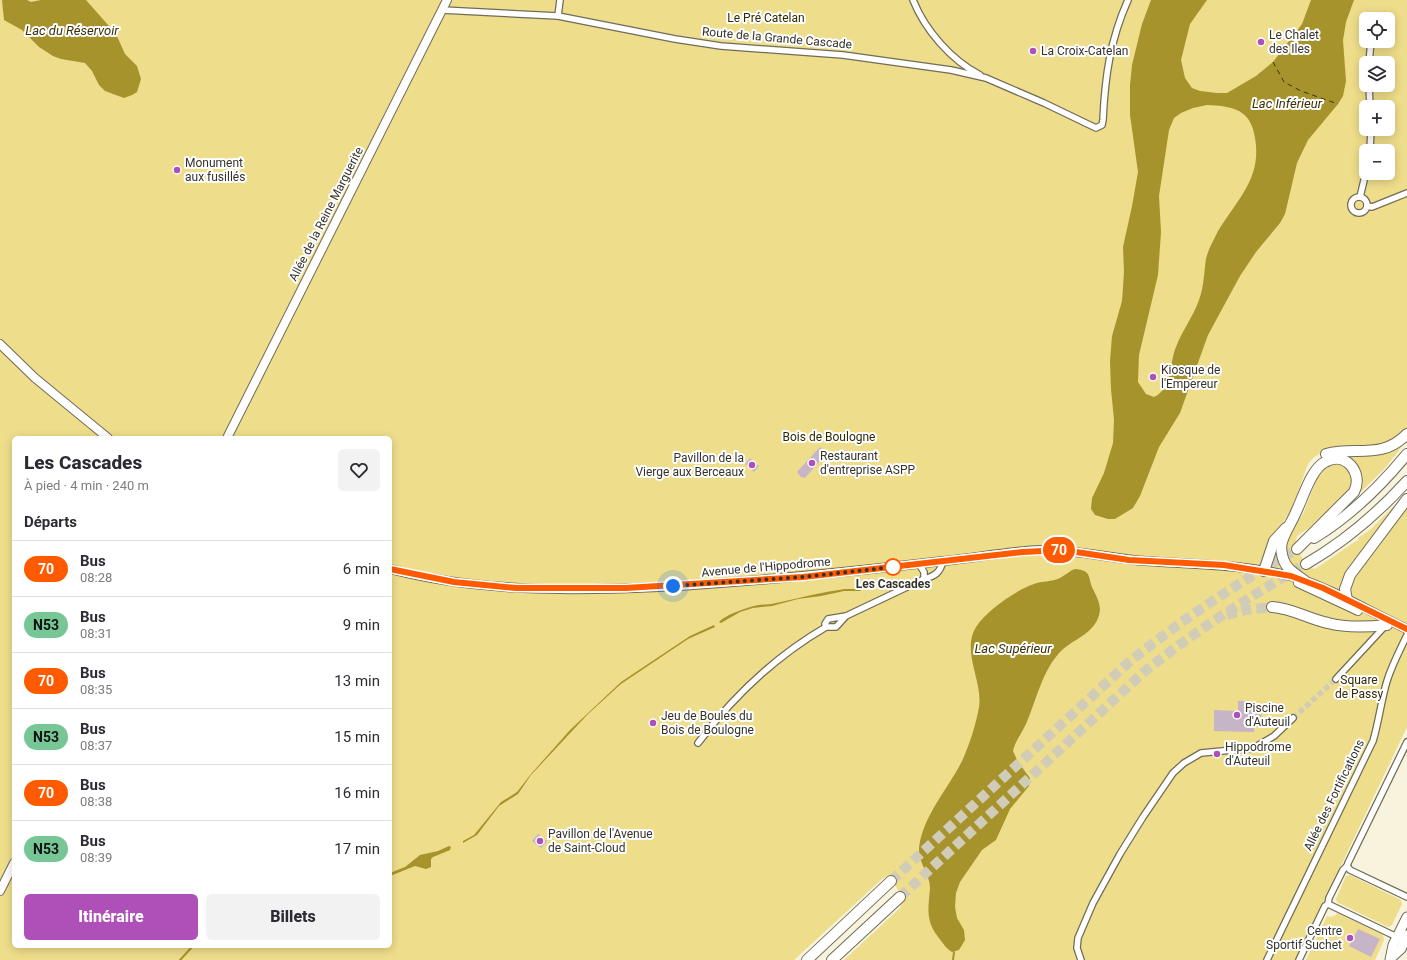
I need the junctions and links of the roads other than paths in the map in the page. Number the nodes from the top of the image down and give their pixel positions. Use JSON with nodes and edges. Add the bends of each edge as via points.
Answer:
{"nodes":[{"id":1,"x":447,"y":0,"type":"edge"},
{"id":2,"x":560,"y":0,"type":"edge"},
{"id":3,"x":913,"y":0,"type":"edge"},
{"id":4,"x":1128,"y":0,"type":"edge"},
{"id":5,"x":442,"y":10,"type":"junction"},
{"id":6,"x":558,"y":16,"type":"junction"},
{"id":7,"x":986,"y":78,"type":"junction"},
{"id":8,"x":1364,"y":180,"type":"edge"},
{"id":9,"x":1407,"y":193,"type":"edge"},
{"id":10,"x":1360,"y":197,"type":"junction"},
{"id":11,"x":1367,"y":206,"type":"junction"},
{"id":12,"x":0,"y":344,"type":"edge"},
{"id":13,"x":1407,"y":434,"type":"edge"},
{"id":14,"x":106,"y":436,"type":"edge"},
{"id":15,"x":228,"y":436,"type":"edge"},
{"id":16,"x":1407,"y":454,"type":"edge"},
{"id":17,"x":1407,"y":481,"type":"edge"},
{"id":18,"x":1302,"y":497,"type":"junction"},
{"id":19,"x":1407,"y":499,"type":"edge"},
{"id":20,"x":1290,"y":524,"type":"junction"},
{"id":21,"x":943,"y":561,"type":"junction"},
{"id":22,"x":919,"y":564,"type":"junction"},
{"id":23,"x":1306,"y":564,"type":"tunnel mouth"},
{"id":24,"x":392,"y":569,"type":"edge"},
{"id":25,"x":1264,"y":571,"type":"junction"},
{"id":26,"x":1275,"y":573,"type":"junction"},
{"id":27,"x":924,"y":579,"type":"junction"},
{"id":28,"x":1305,"y":581,"type":"junction"},
{"id":29,"x":1347,"y":600,"type":"junction"},
{"id":30,"x":1272,"y":607,"type":"tunnel mouth"},
{"id":31,"x":846,"y":616,"type":"junction"},
{"id":32,"x":1387,"y":625,"type":"junction"},
{"id":33,"x":826,"y":627,"type":"junction"},
{"id":34,"x":1407,"y":629,"type":"edge"},
{"id":35,"x":1407,"y":635,"type":"edge"},
{"id":36,"x":1336,"y":679,"type":"tunnel mouth"},
{"id":37,"x":1293,"y":718,"type":"tunnel mouth"},
{"id":38,"x":1407,"y":742,"type":"edge"},
{"id":39,"x":698,"y":743,"type":"dead end"},
{"id":40,"x":1347,"y":866,"type":"junction"},
{"id":41,"x":12,"y":867,"type":"edge"},
{"id":42,"x":891,"y":881,"type":"tunnel mouth"},
{"id":43,"x":0,"y":891,"type":"edge"},
{"id":44,"x":900,"y":897,"type":"tunnel mouth"},
{"id":45,"x":1407,"y":897,"type":"edge"},
{"id":46,"x":1328,"y":904,"type":"junction"},
{"id":47,"x":1407,"y":916,"type":"edge"},
{"id":48,"x":1407,"y":935,"type":"edge"},
{"id":49,"x":1397,"y":937,"type":"junction"},
{"id":50,"x":1391,"y":959,"type":"edge"},
{"id":51,"x":807,"y":960,"type":"edge"},
{"id":52,"x":832,"y":960,"type":"edge"},
{"id":53,"x":1081,"y":960,"type":"edge"},
{"id":54,"x":1266,"y":960,"type":"edge"},
{"id":55,"x":1299,"y":960,"type":"edge"}],
"edges":[{"from":1,"to":5,"type":"main road","name":"Allée de la Reine Marguerite"},
{"from":2,"to":6,"type":"street"},
{"from":3,"to":7,"type":"street","via":[[917,11],[946,48],[967,67]]},
{"from":4,"to":7,"type":"street","name":"Route de la Grande Cascade","via":[[1110,50],[1103,120],[1100,126],[1096,128]]},
{"from":5,"to":6,"type":"street","name":"Route de la Grande Cascade"},
{"from":5,"to":15,"type":"main road","name":"Allée de la Reine Marguerite"},
{"from":6,"to":7,"type":"street","name":"Route de la Grande Cascade","via":[[721,46],[843,55],[951,70]]},
{"from":8,"to":10,"type":"street"},
{"from":9,"to":11,"type":"street","via":[[1372,207]]},
{"from":10,"to":11,"type":"street","via":[[1365,200]]},
{"from":10,"to":11,"type":"street","via":[[1352,202],[1354,209],[1360,212]]},
{"from":12,"to":14,"type":"main road","via":[[35,378]]},
{"from":13,"to":18,"type":"highway","via":[[1396,444],[1380,450],[1322,456],[1311,466]]},
{"from":16,"to":18,"type":"highway","via":[[1354,510],[1297,549],[1354,492],[1357,481],[1355,470],[1340,459],[1325,462],[1315,472]]},
{"from":17,"to":23,"type":"highway","via":[[1362,525]]},
{"from":18,"to":20,"type":"highway"},
{"from":19,"to":29,"type":"highway","via":[[1350,575],[1344,589]]},
{"from":20,"to":25,"type":"highway","via":[[1274,541]]},
{"from":20,"to":28,"type":"highway","via":[[1282,542],[1282,555],[1289,569]]},
{"from":21,"to":22,"type":"main road","name":"Avenue de l'Hippodrome"},
{"from":21,"to":25,"type":"main road","name":"Avenue de l'Hippodrome","via":[[1042,550],[1071,551],[1143,561],[1224,565]]},
{"from":21,"to":27,"type":"street","via":[[941,570],[936,575]]},
{"from":22,"to":24,"type":"main road","name":"Avenue de l'Hippodrome","via":[[803,577],[626,588],[516,588],[454,582]]},
{"from":22,"to":27,"type":"street","via":[[924,572]]},
{"from":25,"to":26,"type":"main road","name":"Avenue de l'Hippodrome"},
{"from":26,"to":28,"type":"main road"},
{"from":26,"to":32,"type":"main road"},
{"from":27,"to":31,"type":"street"},
{"from":28,"to":29,"type":"main road"},
{"from":29,"to":34,"type":"main road"},
{"from":30,"to":32,"type":"highway","via":[[1292,610],[1334,625]]},
{"from":31,"to":33,"type":"street","via":[[836,627]]},
{"from":31,"to":33,"type":"street","via":[[828,619]]},
{"from":32,"to":35,"type":"main road"},
{"from":32,"to":36,"type":"street"},
{"from":33,"to":39,"type":"street","via":[[807,638],[760,676],[730,704]]},
{"from":35,"to":54,"type":"street","name":"Allée des Fortifications","via":[[1388,679],[1373,742]]},
{"from":37,"to":53,"type":"street","via":[[1274,736],[1254,748],[1201,753],[1173,773],[1120,854],[1093,903],[1078,938],[1077,948]]},
{"from":38,"to":40,"type":"street"},
{"from":40,"to":45,"type":"street","via":[[1350,870]]},
{"from":40,"to":46,"type":"street"},
{"from":41,"to":43,"type":"main road"},
{"from":42,"to":51,"type":"highway"},
{"from":44,"to":52,"type":"highway"},
{"from":46,"to":49,"type":"street"},
{"from":46,"to":55,"type":"street"},
{"from":47,"to":49,"type":"main road"},
{"from":48,"to":50,"type":"main road","via":[[1401,948]]},
{"from":49,"to":50,"type":"main road"}]}
